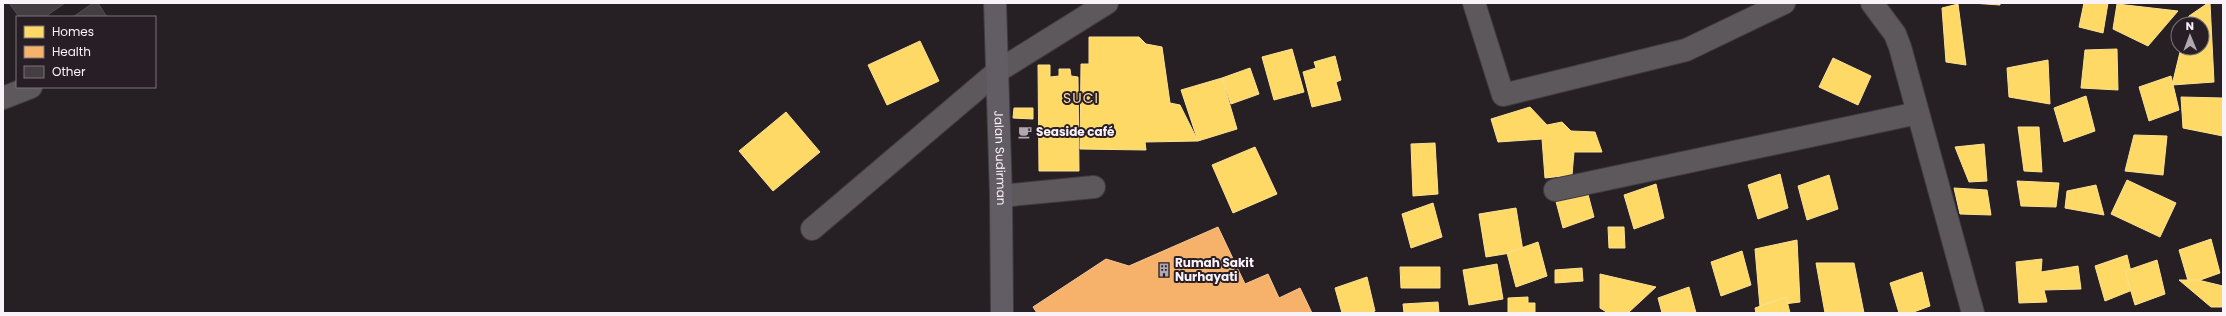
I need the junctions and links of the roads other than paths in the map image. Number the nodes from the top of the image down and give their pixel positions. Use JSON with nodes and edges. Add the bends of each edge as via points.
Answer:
{"nodes":[{"id":1,"x":995,"y":3,"type":"edge"},
{"id":2,"x":1108,"y":3,"type":"edge"},
{"id":3,"x":1474,"y":3,"type":"edge"},
{"id":4,"x":1784,"y":3,"type":"edge"},
{"id":5,"x":1872,"y":3,"type":"edge"},
{"id":6,"x":998,"y":71,"type":"junction"},
{"id":7,"x":28,"y":88,"type":"edge"},
{"id":8,"x":3,"y":98,"type":"edge"},
{"id":9,"x":1918,"y":114,"type":"junction"},
{"id":10,"x":1094,"y":187,"type":"dead end"},
{"id":11,"x":1555,"y":190,"type":"dead end"},
{"id":12,"x":1001,"y":196,"type":"junction"},
{"id":13,"x":812,"y":229,"type":"dead end"},
{"id":14,"x":1002,"y":313,"type":"edge"},
{"id":15,"x":1973,"y":313,"type":"edge"}],
"edges":[{"from":1,"to":6,"type":"main road","name":"Jalan Sudirman"},
{"from":2,"to":6,"type":"street"},
{"from":3,"to":4,"type":"street","via":[[1503,95],[1686,50]]},
{"from":5,"to":9,"type":"street","via":[[1895,34]]},
{"from":6,"to":12,"type":"main road","name":"Jalan Sudirman"},
{"from":6,"to":13,"type":"street"},
{"from":7,"to":8,"type":"street"},
{"from":9,"to":11,"type":"street"},
{"from":9,"to":15,"type":"street"},
{"from":10,"to":12,"type":"street"},
{"from":12,"to":14,"type":"main road","name":"Jalan Sudirman"}]}
